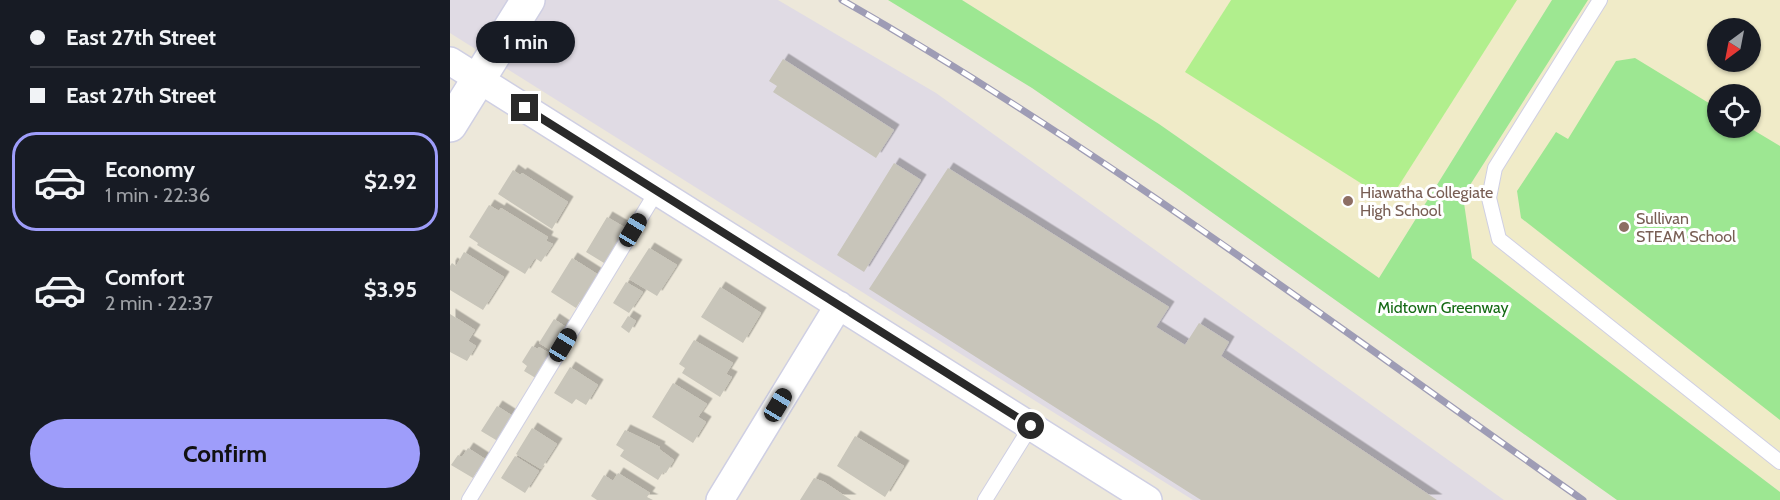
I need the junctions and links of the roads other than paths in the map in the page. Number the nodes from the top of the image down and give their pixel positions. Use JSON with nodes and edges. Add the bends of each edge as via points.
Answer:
{"nodes":[{"id":1,"x":528,"y":0,"type":"edge"},
{"id":2,"x":1600,"y":0,"type":"edge"},
{"id":3,"x":450,"y":61,"type":"edge"},
{"id":4,"x":478,"y":79,"type":"junction"},
{"id":5,"x":450,"y":125,"type":"edge"},
{"id":6,"x":657,"y":191,"type":"junction"},
{"id":7,"x":839,"y":305,"type":"junction"},
{"id":8,"x":1031,"y":426,"type":"junction"},
{"id":9,"x":1780,"y":462,"type":"edge"},
{"id":10,"x":469,"y":500,"type":"edge"},
{"id":11,"x":720,"y":500,"type":"edge"},
{"id":12,"x":985,"y":500,"type":"edge"},
{"id":13,"x":1148,"y":500,"type":"edge"}],
"edges":[{"from":1,"to":4,"type":"street"},
{"from":2,"to":9,"type":"lane","via":[[1495,168],[1489,198],[1499,239]]},
{"from":3,"to":4,"type":"street"},
{"from":4,"to":5,"type":"street"},
{"from":4,"to":6,"type":"street"},
{"from":6,"to":7,"type":"street"},
{"from":6,"to":10,"type":"lane"},
{"from":7,"to":8,"type":"street"},
{"from":7,"to":11,"type":"street"},
{"from":8,"to":12,"type":"lane"},
{"from":8,"to":13,"type":"street"}]}
